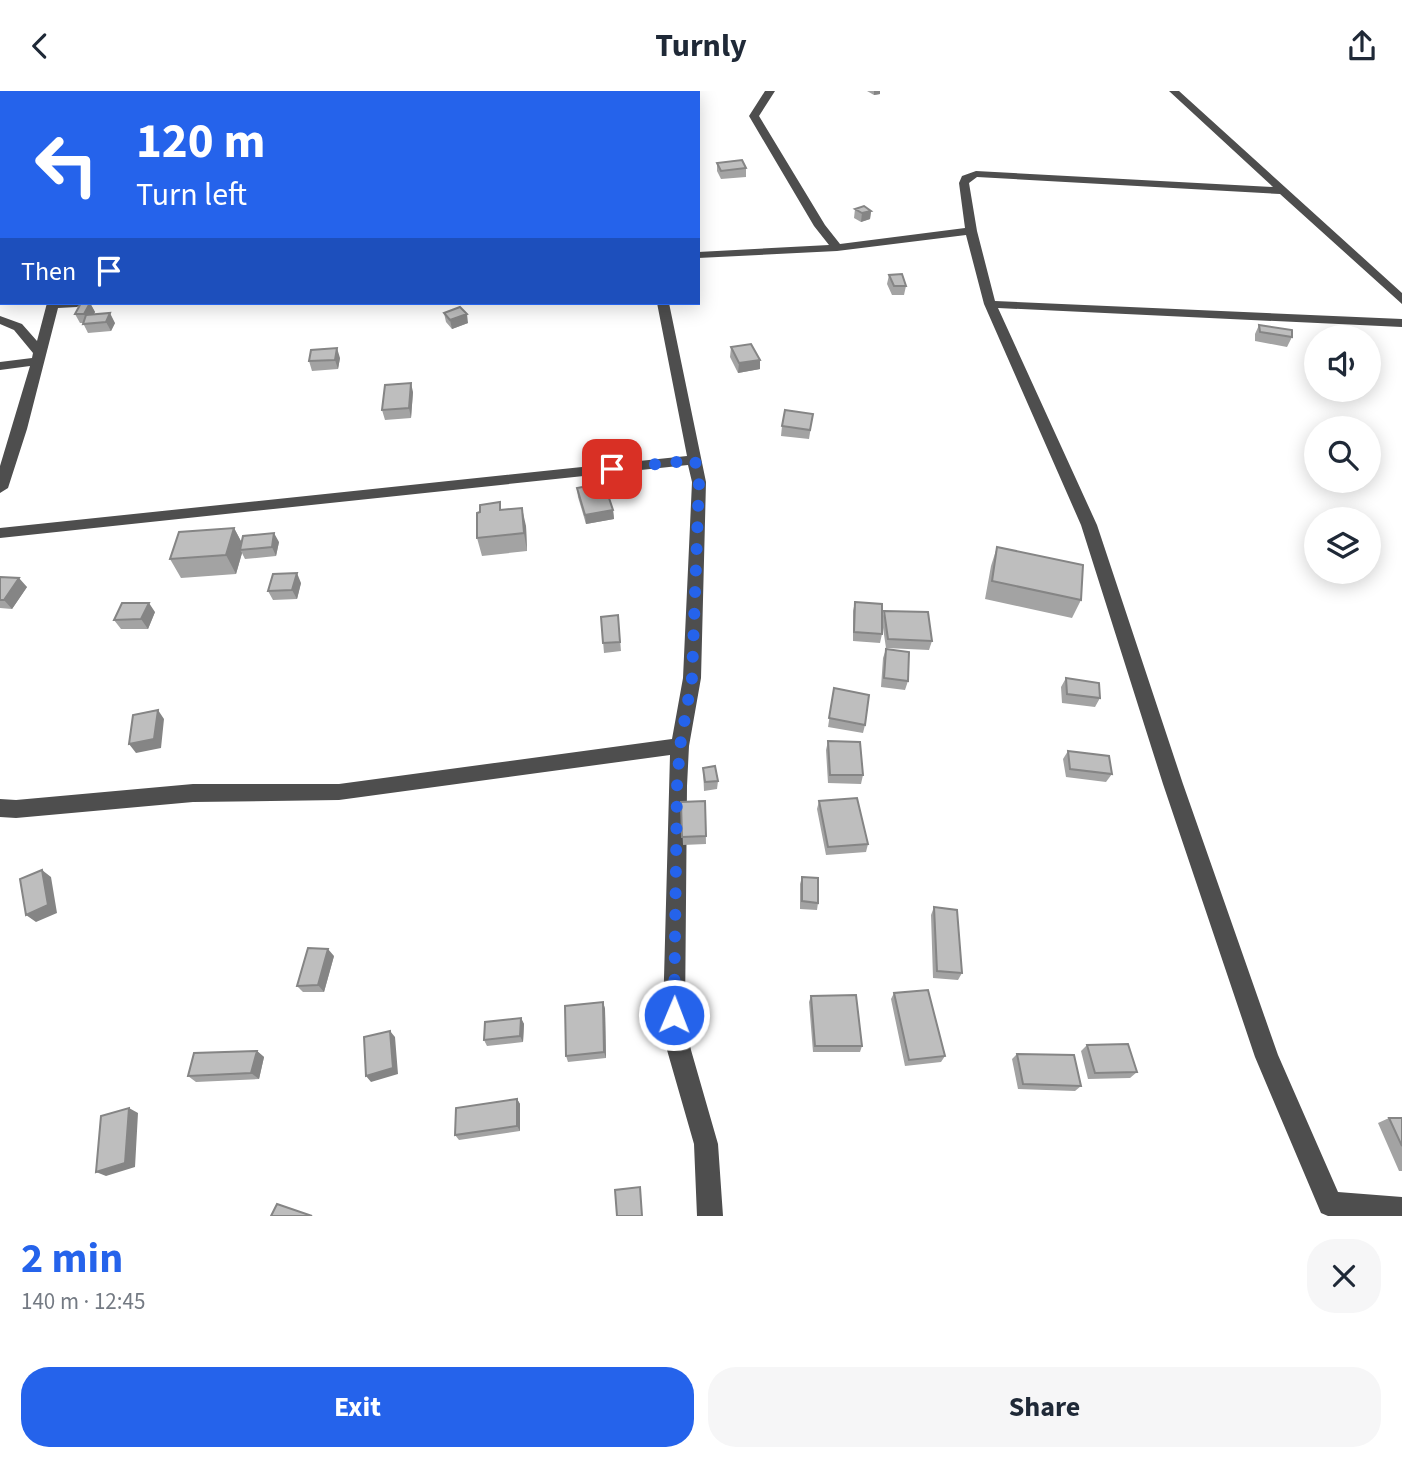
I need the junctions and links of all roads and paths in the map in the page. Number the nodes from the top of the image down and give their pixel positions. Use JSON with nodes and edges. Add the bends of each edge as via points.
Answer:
{"nodes":[{"id":1,"x":770,"y":91,"type":"edge"},
{"id":2,"x":1174,"y":91,"type":"edge"},
{"id":3,"x":1283,"y":191,"type":"junction"},
{"id":4,"x":971,"y":231,"type":"junction"},
{"id":5,"x":837,"y":248,"type":"junction"},
{"id":6,"x":700,"y":255,"type":"edge"},
{"id":7,"x":1402,"y":300,"type":"edge"},
{"id":8,"x":990,"y":304,"type":"junction"},
{"id":9,"x":53,"y":305,"type":"edge"},
{"id":10,"x":663,"y":305,"type":"edge"},
{"id":11,"x":0,"y":320,"type":"edge"},
{"id":12,"x":1402,"y":323,"type":"edge"},
{"id":13,"x":39,"y":357,"type":"junction"},
{"id":14,"x":0,"y":366,"type":"edge"},
{"id":15,"x":695,"y":460,"type":"junction"},
{"id":16,"x":0,"y":488,"type":"edge"},
{"id":17,"x":0,"y":533,"type":"edge"},
{"id":18,"x":680,"y":746,"type":"junction"},
{"id":19,"x":0,"y":808,"type":"edge"},
{"id":20,"x":1402,"y":1210,"type":"edge"},
{"id":21,"x":710,"y":1216,"type":"edge"}],
"edges":[{"from":1,"to":5,"type":"street","via":[[754,115]]},
{"from":2,"to":3,"type":"street"},
{"from":3,"to":4,"type":"street","via":[[976,174],[964,183]]},
{"from":3,"to":7,"type":"street"},
{"from":4,"to":5,"type":"street"},
{"from":4,"to":8,"type":"street"},
{"from":5,"to":6,"type":"street"},
{"from":8,"to":12,"type":"street"},
{"from":8,"to":20,"type":"street","via":[[1088,525],[1267,1056],[1330,1204]]},
{"from":9,"to":13,"type":"street"},
{"from":10,"to":15,"type":"street"},
{"from":11,"to":13,"type":"street","via":[[18,327]]},
{"from":13,"to":14,"type":"street"},
{"from":13,"to":16,"type":"street"},
{"from":15,"to":17,"type":"street"},
{"from":15,"to":18,"type":"street","via":[[699,482],[692,678]]},
{"from":18,"to":19,"type":"street","via":[[339,792],[193,793]]},
{"from":18,"to":21,"type":"street","via":[[674,1015],[679,1050],[706,1144]]}]}
